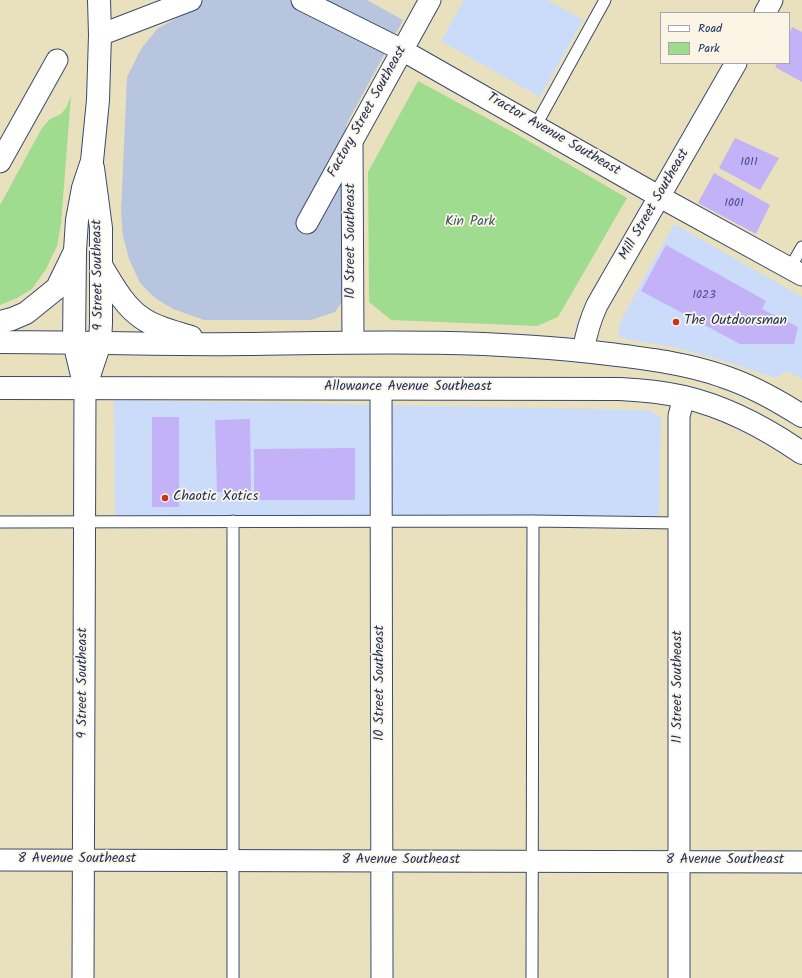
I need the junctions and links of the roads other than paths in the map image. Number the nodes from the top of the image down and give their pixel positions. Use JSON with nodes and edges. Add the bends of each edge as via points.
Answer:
{"nodes":[{"id":1,"x":99,"y":0,"type":"edge"},
{"id":2,"x":191,"y":0,"type":"edge"},
{"id":3,"x":302,"y":0,"type":"edge"},
{"id":4,"x":430,"y":0,"type":"edge"},
{"id":5,"x":605,"y":0,"type":"edge"},
{"id":6,"x":772,"y":0,"type":"edge"},
{"id":7,"x":765,"y":12,"type":"edge"},
{"id":8,"x":100,"y":35,"type":"junction"},
{"id":9,"x":402,"y":50,"type":"junction"},
{"id":10,"x":57,"y":60,"type":"dead end"},
{"id":11,"x":735,"y":64,"type":"edge"},
{"id":12,"x":536,"y":125,"type":"junction"},
{"id":13,"x":352,"y":140,"type":"junction"},
{"id":14,"x":92,"y":161,"type":"junction"},
{"id":15,"x":0,"y":162,"type":"edge"},
{"id":16,"x":660,"y":197,"type":"junction"},
{"id":17,"x":307,"y":223,"type":"dead end"},
{"id":18,"x":802,"y":248,"type":"edge"},
{"id":19,"x":75,"y":251,"type":"junction"},
{"id":20,"x":102,"y":267,"type":"junction"},
{"id":21,"x":796,"y":271,"type":"edge"},
{"id":22,"x":0,"y":322,"type":"edge"},
{"id":23,"x":0,"y":342,"type":"edge"},
{"id":24,"x":74,"y":342,"type":"junction"},
{"id":25,"x":353,"y":342,"type":"junction"},
{"id":26,"x":100,"y":343,"type":"junction"},
{"id":27,"x":211,"y":344,"type":"junction"},
{"id":28,"x":583,"y":351,"type":"junction"},
{"id":29,"x":0,"y":388,"type":"edge"},
{"id":30,"x":85,"y":388,"type":"junction"},
{"id":31,"x":381,"y":389,"type":"junction"},
{"id":32,"x":684,"y":397,"type":"junction"},
{"id":33,"x":802,"y":416,"type":"edge"},
{"id":34,"x":802,"y":453,"type":"edge"},
{"id":35,"x":84,"y":521,"type":"junction"},
{"id":36,"x":233,"y":521,"type":"junction"},
{"id":37,"x":533,"y":521,"type":"junction"},
{"id":38,"x":0,"y":522,"type":"edge"},
{"id":39,"x":381,"y":522,"type":"junction"},
{"id":40,"x":678,"y":523,"type":"junction"},
{"id":41,"x":0,"y":860,"type":"edge"},
{"id":42,"x":84,"y":860,"type":"junction"},
{"id":43,"x":233,"y":860,"type":"junction"},
{"id":44,"x":382,"y":861,"type":"junction"},
{"id":45,"x":532,"y":861,"type":"junction"},
{"id":46,"x":679,"y":861,"type":"junction"},
{"id":47,"x":802,"y":862,"type":"edge"},
{"id":48,"x":83,"y":978,"type":"edge"},
{"id":49,"x":233,"y":978,"type":"edge"},
{"id":50,"x":382,"y":978,"type":"edge"},
{"id":51,"x":532,"y":978,"type":"edge"},
{"id":52,"x":678,"y":978,"type":"edge"}],
"edges":[{"from":1,"to":8,"type":"main road","name":"9 Street Southeast"},
{"from":2,"to":8,"type":"street"},
{"from":3,"to":9,"type":"street","name":"Tractor Avenue Southeast"},
{"from":4,"to":9,"type":"street","name":"Factory Street Southeast"},
{"from":5,"to":12,"type":"lane"},
{"from":6,"to":7,"type":"street"},
{"from":8,"to":14,"type":"main road","name":"9 Street Southeast","via":[[98,100]]},
{"from":9,"to":12,"type":"street","name":"Tractor Avenue Southeast"},
{"from":9,"to":13,"type":"street","name":"Factory Street Southeast"},
{"from":10,"to":15,"type":"street"},
{"from":11,"to":16,"type":"street","name":"Mill Street Southeast"},
{"from":12,"to":16,"type":"street","name":"Tractor Avenue Southeast"},
{"from":13,"to":17,"type":"street","name":"Factory Street Southeast"},
{"from":13,"to":25,"type":"street","name":"10 Street Southeast"},
{"from":14,"to":19,"type":"main road","name":"9 Street Southeast","via":[[83,188]]},
{"from":14,"to":20,"type":"main road","name":"9 Street Southeast","via":[[101,228]]},
{"from":16,"to":21,"type":"street","name":"Tractor Avenue Southeast"},
{"from":16,"to":28,"type":"street","name":"Mill Street Southeast","via":[[597,305],[586,333]]},
{"from":18,"to":21,"type":"lane"},
{"from":19,"to":22,"type":"main road","via":[[57,288],[26,313]]},
{"from":19,"to":24,"type":"main road","name":"9 Street Southeast"},
{"from":20,"to":26,"type":"main road","name":"9 Street Southeast"},
{"from":20,"to":27,"type":"main road","via":[[124,301],[143,319]]},
{"from":23,"to":24,"type":"main road"},
{"from":24,"to":26,"type":"main road"},
{"from":24,"to":30,"type":"main road","name":"9 Street Southeast"},
{"from":25,"to":27,"type":"main road"},
{"from":25,"to":28,"type":"main road","via":[[515,345]]},
{"from":26,"to":27,"type":"main road"},
{"from":26,"to":30,"type":"main road","name":"9 Street Southeast"},
{"from":28,"to":33,"type":"main road","via":[[702,369],[742,384]]},
{"from":29,"to":30,"type":"main road","name":"Allowance Avenue Southeast"},
{"from":30,"to":31,"type":"main road","name":"Allowance Avenue Southeast"},
{"from":30,"to":35,"type":"street","name":"9 Street Southeast"},
{"from":31,"to":32,"type":"main road","name":"Allowance Avenue Southeast","via":[[620,389]]},
{"from":31,"to":39,"type":"street","name":"10 Street Southeast"},
{"from":32,"to":34,"type":"main road","name":"Allowance Avenue Southeast","via":[[762,427]]},
{"from":32,"to":40,"type":"street","name":"11 Street Southeast","via":[[679,416]]},
{"from":35,"to":36,"type":"lane"},
{"from":35,"to":38,"type":"lane"},
{"from":35,"to":42,"type":"street","name":"9 Street Southeast"},
{"from":36,"to":39,"type":"lane"},
{"from":36,"to":43,"type":"lane"},
{"from":37,"to":39,"type":"lane"},
{"from":37,"to":40,"type":"lane"},
{"from":37,"to":45,"type":"lane"},
{"from":39,"to":44,"type":"street","name":"10 Street Southeast"},
{"from":40,"to":46,"type":"street","name":"11 Street Southeast"},
{"from":41,"to":42,"type":"street","name":"8 Avenue Southeast"},
{"from":42,"to":43,"type":"street","name":"8 Avenue Southeast"},
{"from":42,"to":48,"type":"street","name":"9 Street Southeast"},
{"from":43,"to":44,"type":"street","name":"8 Avenue Southeast"},
{"from":43,"to":49,"type":"lane"},
{"from":44,"to":45,"type":"street","name":"8 Avenue Southeast"},
{"from":44,"to":50,"type":"street","name":"10 Street Southeast"},
{"from":45,"to":46,"type":"street","name":"8 Avenue Southeast"},
{"from":45,"to":51,"type":"lane"},
{"from":46,"to":47,"type":"street","name":"8 Avenue Southeast"},
{"from":46,"to":52,"type":"street","name":"11 Street Southeast"}]}
